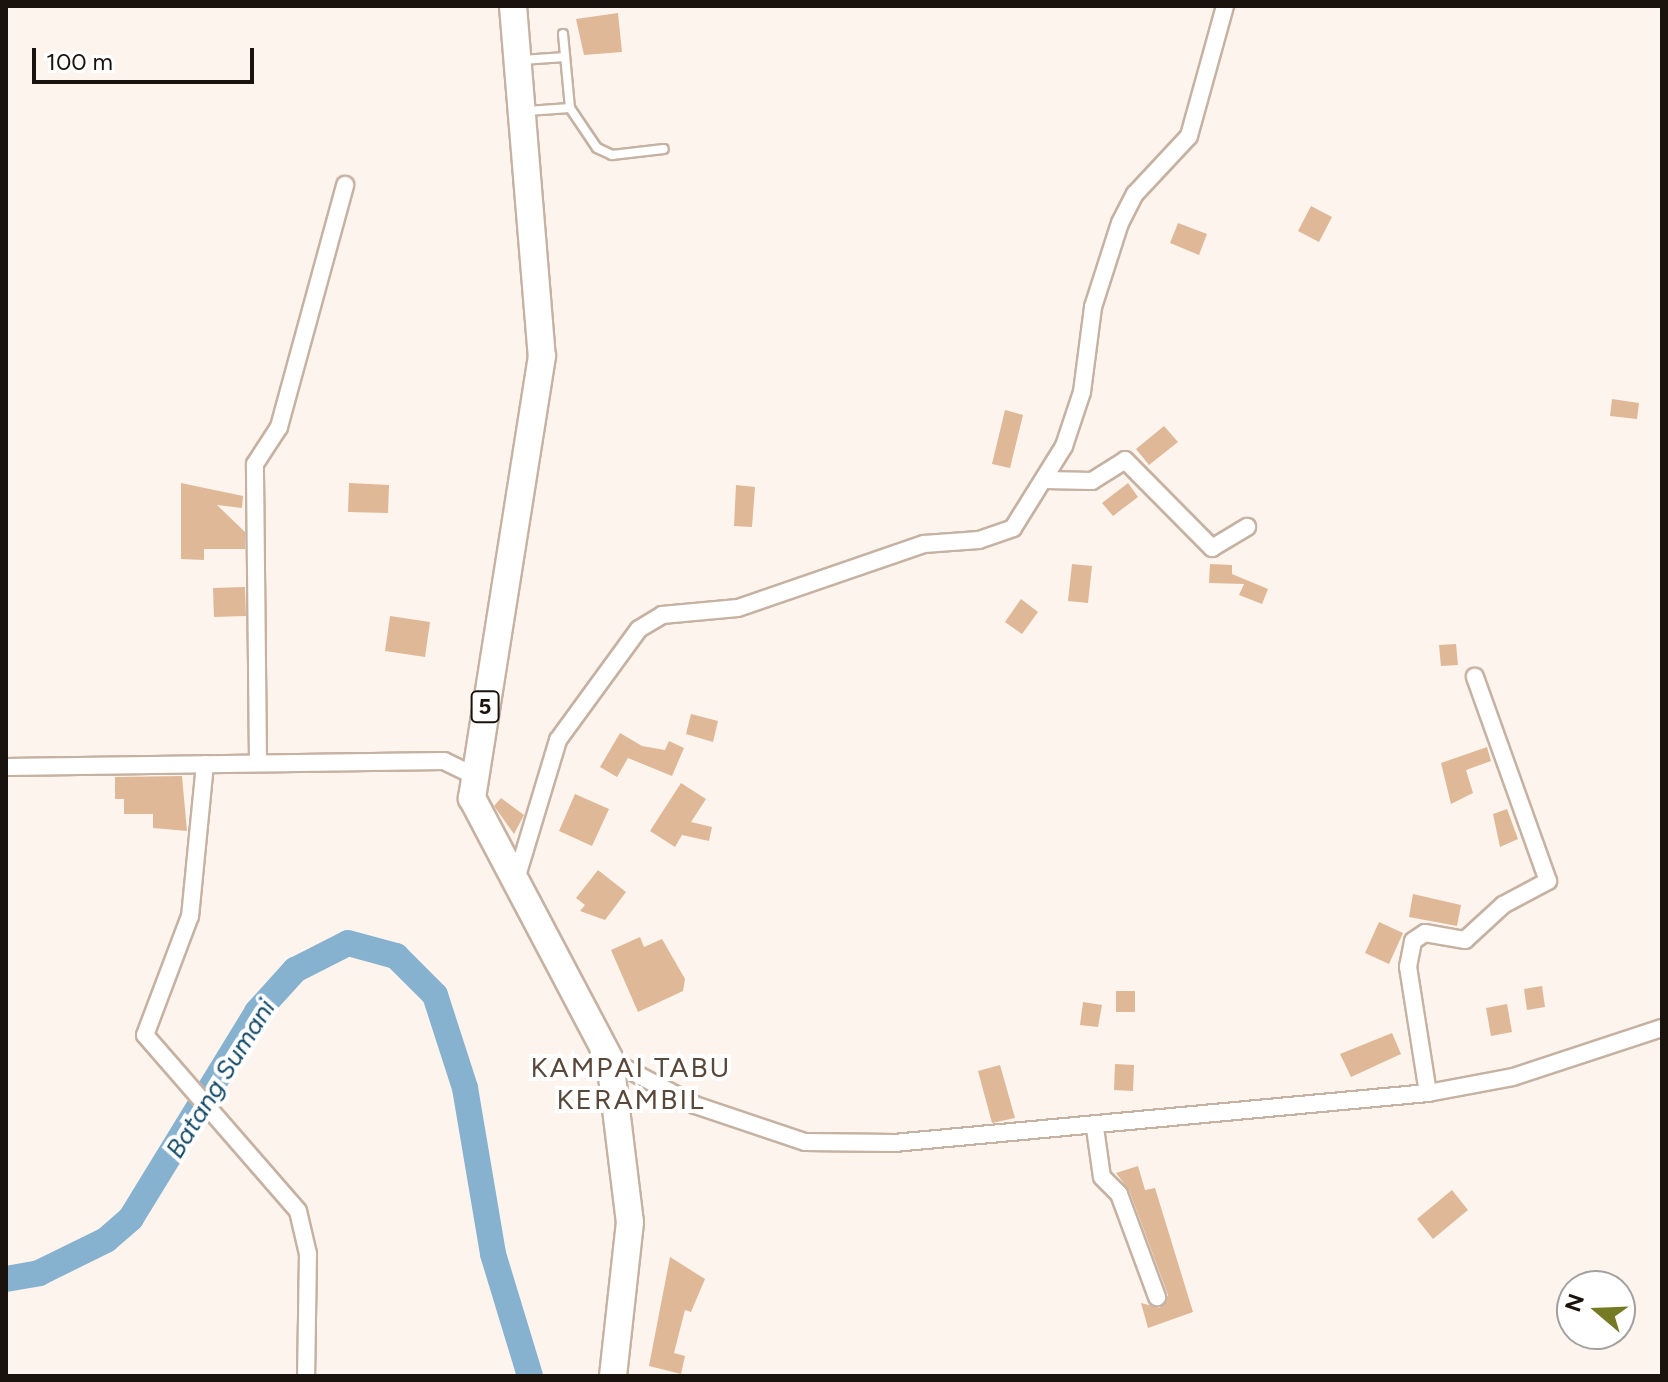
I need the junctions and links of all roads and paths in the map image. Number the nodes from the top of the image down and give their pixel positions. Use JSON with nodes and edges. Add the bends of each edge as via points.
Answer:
{"nodes":[{"id":1,"x":513,"y":6,"type":"edge"},
{"id":2,"x":1225,"y":6,"type":"edge"},
{"id":3,"x":563,"y":34,"type":"dead end"},
{"id":4,"x":565,"y":57,"type":"junction"},
{"id":5,"x":518,"y":60,"type":"junction"},
{"id":6,"x":570,"y":108,"type":"junction"},
{"id":7,"x":523,"y":112,"type":"junction"},
{"id":8,"x":664,"y":149,"type":"dead end"},
{"id":9,"x":345,"y":185,"type":"dead end"},
{"id":10,"x":1046,"y":480,"type":"junction"},
{"id":11,"x":1247,"y":527,"type":"dead end"},
{"id":12,"x":1475,"y":677,"type":"dead end"},
{"id":13,"x":258,"y":760,"type":"junction"},
{"id":14,"x":205,"y":764,"type":"junction"},
{"id":15,"x":6,"y":767,"type":"edge"},
{"id":16,"x":473,"y":775,"type":"junction"},
{"id":17,"x":517,"y":876,"type":"junction"},
{"id":18,"x":1662,"y":1028,"type":"edge"},
{"id":19,"x":610,"y":1060,"type":"junction"},
{"id":20,"x":1428,"y":1093,"type":"junction"},
{"id":21,"x":1095,"y":1128,"type":"junction"},
{"id":22,"x":1157,"y":1297,"type":"dead end"},
{"id":23,"x":306,"y":1376,"type":"edge"},
{"id":24,"x":613,"y":1376,"type":"edge"}],
"edges":[{"from":1,"to":5,"type":"highway","number":"5"},
{"from":2,"to":10,"type":"street","via":[[1189,136],[1135,194],[1120,223],[1093,307],[1080,402]]},
{"from":3,"to":4,"type":"lane"},
{"from":4,"to":5,"type":"lane"},
{"from":4,"to":6,"type":"lane"},
{"from":5,"to":7,"type":"highway","number":"5"},
{"from":6,"to":7,"type":"lane"},
{"from":6,"to":8,"type":"lane","via":[[606,154]]},
{"from":7,"to":16,"type":"highway","number":"5","via":[[539,399]]},
{"from":9,"to":13,"type":"street","via":[[279,427],[255,464]]},
{"from":10,"to":11,"type":"street","via":[[1092,481],[1125,460],[1212,548]]},
{"from":10,"to":17,"type":"street","via":[[1013,528],[995,537],[924,544],[738,608],[662,615],[639,629],[558,740]]},
{"from":12,"to":20,"type":"street","via":[[1548,881],[1503,905],[1465,940],[1425,933],[1413,941],[1408,967]]},
{"from":13,"to":14,"type":"street"},
{"from":13,"to":16,"type":"street","via":[[444,761]]},
{"from":14,"to":15,"type":"street"},
{"from":14,"to":23,"type":"street","via":[[190,916],[145,1035],[185,1088],[292,1200],[302,1226]]},
{"from":16,"to":17,"type":"highway","number":"5","via":[[472,798]]},
{"from":17,"to":19,"type":"highway","number":"5"},
{"from":18,"to":20,"type":"street","via":[[1513,1077]]},
{"from":19,"to":21,"type":"street","via":[[695,1105],[805,1142],[894,1143]]},
{"from":19,"to":24,"type":"highway","number":"5","via":[[630,1222]]},
{"from":20,"to":21,"type":"street"},
{"from":21,"to":22,"type":"street","via":[[1102,1177],[1119,1194]]}]}
